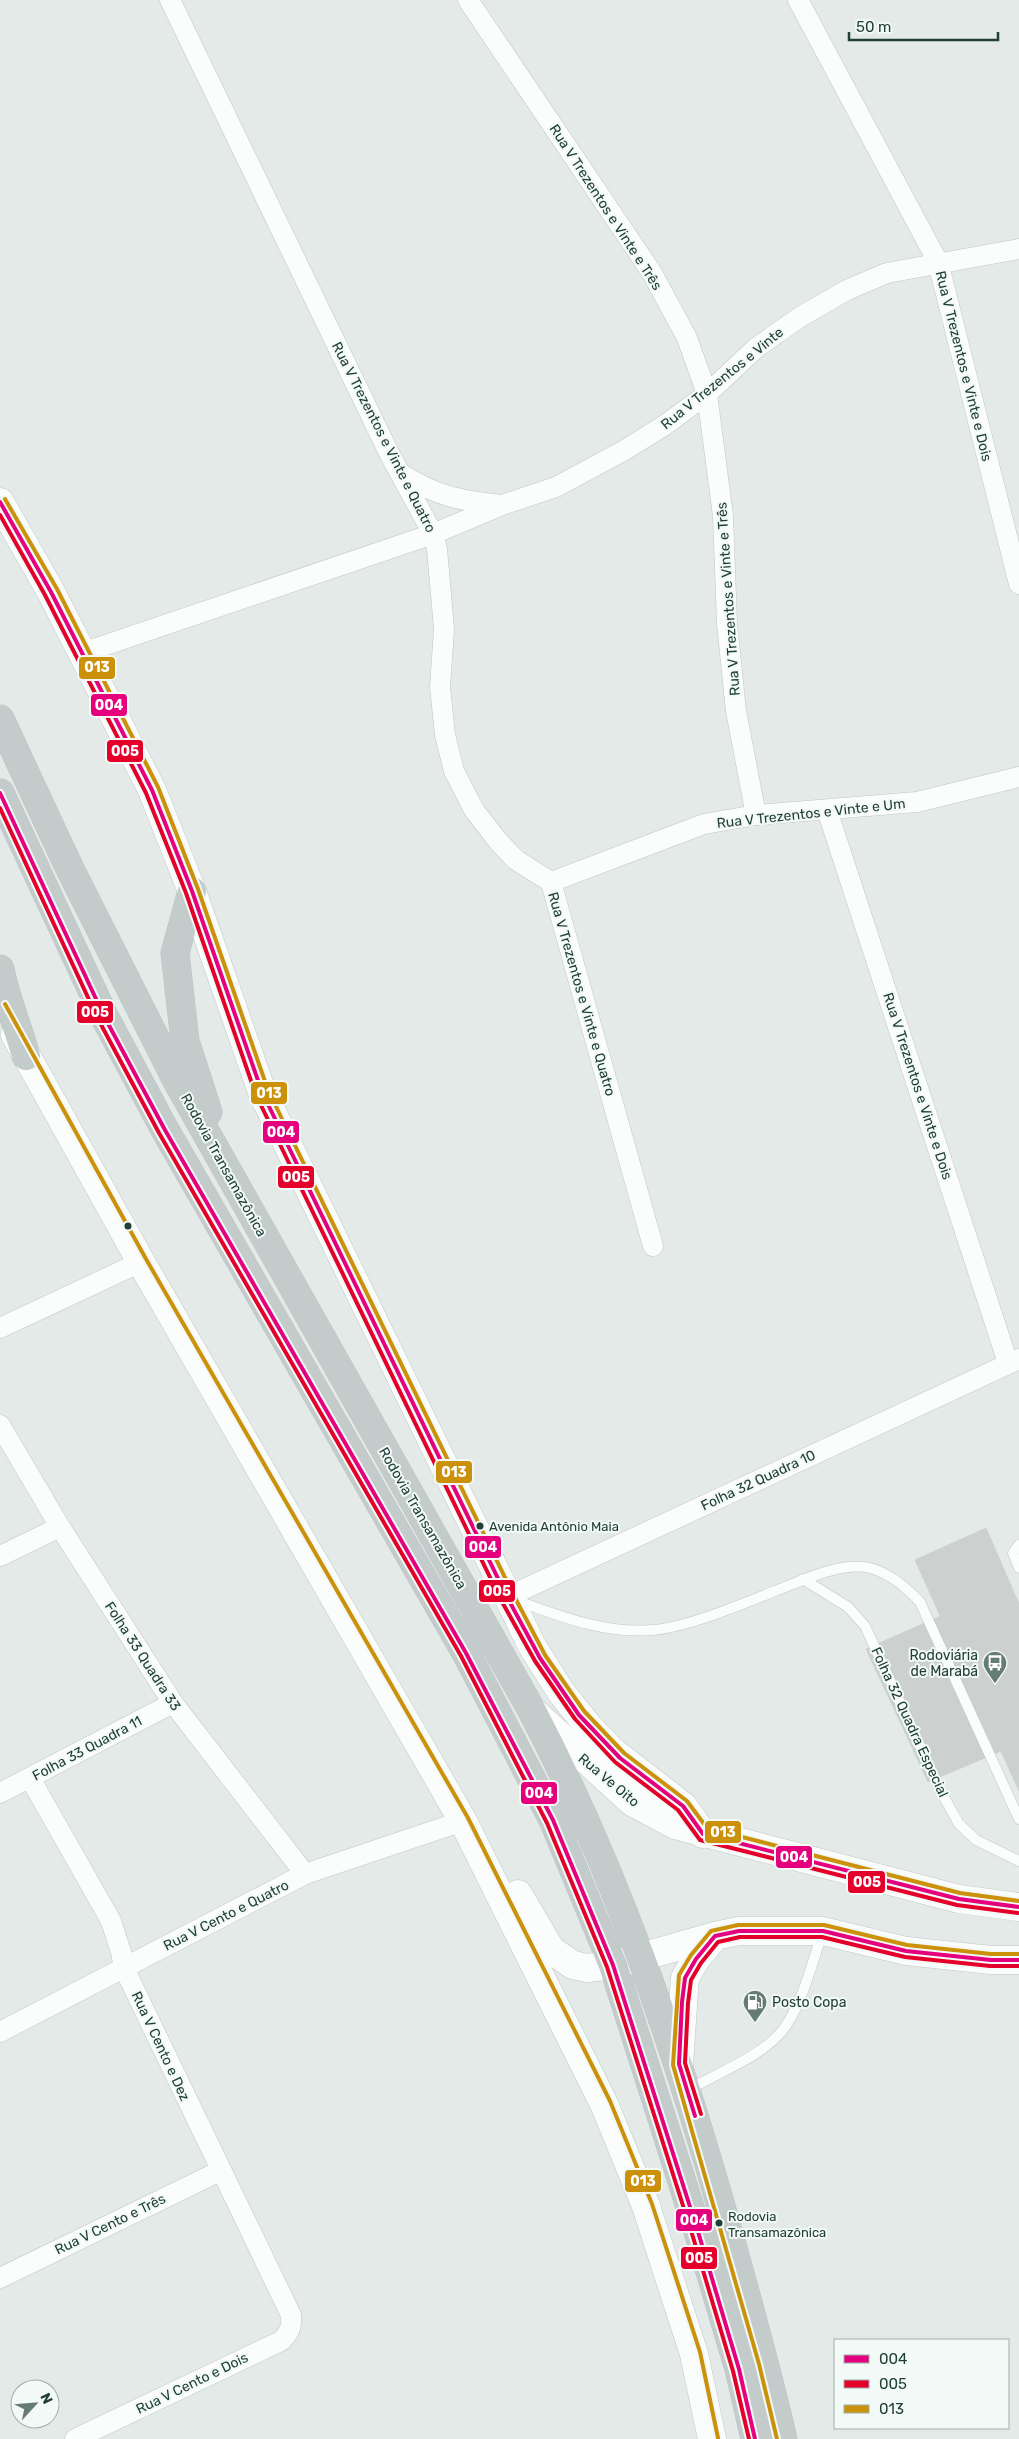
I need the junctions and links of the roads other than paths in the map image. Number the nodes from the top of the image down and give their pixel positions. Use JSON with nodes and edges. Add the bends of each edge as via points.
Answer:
{"nodes":[{"id":1,"x":170,"y":0,"type":"edge"},
{"id":2,"x":468,"y":0,"type":"edge"},
{"id":3,"x":798,"y":0,"type":"edge"},
{"id":4,"x":1019,"y":249,"type":"edge"},
{"id":5,"x":938,"y":262,"type":"junction"},
{"id":6,"x":707,"y":394,"type":"junction"},
{"id":7,"x":402,"y":474,"type":"junction"},
{"id":8,"x":0,"y":502,"type":"edge"},
{"id":9,"x":502,"y":505,"type":"junction"},
{"id":10,"x":433,"y":534,"type":"junction"},
{"id":11,"x":1019,"y":584,"type":"edge"},
{"id":12,"x":82,"y":653,"type":"junction"},
{"id":13,"x":0,"y":719,"type":"edge"},
{"id":14,"x":1019,"y":777,"type":"edge"},
{"id":15,"x":0,"y":793,"type":"edge"},
{"id":16,"x":827,"y":810,"type":"junction"},
{"id":17,"x":756,"y":815,"type":"junction"},
{"id":18,"x":551,"y":882,"type":"junction"},
{"id":19,"x":192,"y":891,"type":"junction"},
{"id":20,"x":0,"y":969,"type":"edge"},
{"id":21,"x":0,"y":1007,"type":"edge"},
{"id":22,"x":26,"y":1056,"type":"junction"},
{"id":23,"x":239,"y":1193,"type":"junction"},
{"id":24,"x":653,"y":1246,"type":"dead end"},
{"id":25,"x":140,"y":1262,"type":"junction"},
{"id":26,"x":0,"y":1328,"type":"edge"},
{"id":27,"x":1014,"y":1361,"type":"edge"},
{"id":28,"x":0,"y":1425,"type":"edge"},
{"id":29,"x":60,"y":1527,"type":"junction"},
{"id":30,"x":1019,"y":1545,"type":"edge"},
{"id":31,"x":0,"y":1556,"type":"edge"},
{"id":32,"x":1019,"y":1568,"type":"edge"},
{"id":33,"x":803,"y":1580,"type":"junction"},
{"id":34,"x":507,"y":1596,"type":"junction"},
{"id":35,"x":173,"y":1703,"type":"junction"},
{"id":36,"x":531,"y":1709,"type":"junction"},
{"id":37,"x":30,"y":1778,"type":"junction"},
{"id":38,"x":0,"y":1793,"type":"edge"},
{"id":39,"x":1019,"y":1819,"type":"edge"},
{"id":40,"x":462,"y":1821,"type":"junction"},
{"id":41,"x":703,"y":1834,"type":"junction"},
{"id":42,"x":1019,"y":1861,"type":"edge"},
{"id":43,"x":305,"y":1874,"type":"junction"},
{"id":44,"x":1019,"y":1907,"type":"edge"},
{"id":45,"x":823,"y":1931,"type":"junction"},
{"id":46,"x":715,"y":1936,"type":"junction"},
{"id":47,"x":640,"y":1956,"type":"junction"},
{"id":48,"x":1019,"y":1960,"type":"edge"},
{"id":49,"x":613,"y":1965,"type":"junction"},
{"id":50,"x":124,"y":1968,"type":"junction"},
{"id":51,"x":0,"y":2032,"type":"edge"},
{"id":52,"x":679,"y":2064,"type":"junction"},
{"id":53,"x":688,"y":2090,"type":"junction"},
{"id":54,"x":220,"y":2171,"type":"junction"},
{"id":55,"x":0,"y":2278,"type":"edge"},
{"id":56,"x":291,"y":2314,"type":"joint"},
{"id":57,"x":75,"y":2439,"type":"edge"},
{"id":58,"x":712,"y":2439,"type":"edge"},
{"id":59,"x":755,"y":2439,"type":"edge"},
{"id":60,"x":783,"y":2439,"type":"edge"}],
"edges":[{"from":1,"to":7,"type":"street","name":"Rua V Trezentos e Vinte e Quatro"},
{"from":2,"to":6,"type":"street","name":"Rua V Trezentos e Vinte e Três","via":[[652,273],[687,338]]},
{"from":3,"to":5,"type":"street","name":"Rua V Trezentos e Vinte e Dois"},
{"from":4,"to":5,"type":"street","name":"Rua V Trezentos e Vinte"},
{"from":5,"to":6,"type":"street","name":"Rua V Trezentos e Vinte","via":[[887,273],[847,290],[756,348]]},
{"from":5,"to":11,"type":"street","name":"Rua V Trezentos e Vinte e Dois"},
{"from":6,"to":9,"type":"street","name":"Rua V Trezentos e Vinte","via":[[623,451],[556,487]]},
{"from":6,"to":17,"type":"street","name":"Rua V Trezentos e Vinte e Três","via":[[723,516],[727,624],[736,712]]},
{"from":7,"to":9,"type":"street","via":[[444,496]]},
{"from":7,"to":10,"type":"street","name":"Rua V Trezentos e Vinte e Quatro"},
{"from":8,"to":12,"type":"main road"},
{"from":9,"to":10,"type":"street","name":"Rua V Trezentos e Vinte"},
{"from":10,"to":12,"type":"street","name":"Rua V Trezentos e Vinte"},
{"from":10,"to":18,"type":"street","name":"Rua V Trezentos e Vinte e Quatro","via":[[444,628],[440,687],[454,771],[474,810],[498,840],[516,860]]},
{"from":12,"to":19,"type":"main road","via":[[152,790]]},
{"from":13,"to":23,"type":"highway","name":"Rodovia Transamazônica","via":[[174,1075]]},
{"from":14,"to":16,"type":"street","name":"Rua V Trezentos e Vinte e Um","via":[[917,802]]},
{"from":15,"to":49,"type":"highway","via":[[104,1016],[165,1130],[510,1733],[553,1820]]},
{"from":16,"to":17,"type":"street","name":"Rua V Trezentos e Vinte e Um"},
{"from":16,"to":27,"type":"street","name":"Rua V Trezentos e Vinte e Dois"},
{"from":17,"to":18,"type":"street","name":"Rua V Trezentos e Vinte e Um","via":[[704,824]]},
{"from":18,"to":24,"type":"street","name":"Rua V Trezentos e Vinte e Quatro"},
{"from":19,"to":23,"type":"highway","via":[[175,953],[186,1041],[206,1108]]},
{"from":19,"to":34,"type":"main road","via":[[262,1092]]},
{"from":20,"to":22,"type":"highway"},
{"from":21,"to":22,"type":"main road"},
{"from":22,"to":25,"type":"main road"},
{"from":23,"to":36,"type":"highway","name":"Rodovia Transamazônica"},
{"from":25,"to":26,"type":"street"},
{"from":25,"to":40,"type":"main road"},
{"from":27,"to":34,"type":"street","name":"Folha 32 Quadra 10"},
{"from":28,"to":29,"type":"street","name":"Folha 33 Quadra 33"},
{"from":29,"to":31,"type":"street"},
{"from":29,"to":35,"type":"street","name":"Folha 33 Quadra 33"},
{"from":30,"to":32,"type":"lane","via":[[1013,1553]]},
{"from":33,"to":34,"type":"lane","via":[[729,1608],[653,1630],[590,1626]]},
{"from":33,"to":39,"type":"lane","via":[[851,1566],[870,1568],[906,1588],[920,1602]]},
{"from":33,"to":42,"type":"lane","name":"Folha 32 Quadra Especial","via":[[848,1608],[865,1626],[941,1792],[959,1824],[976,1840]]},
{"from":34,"to":41,"type":"main road","via":[[542,1662],[588,1726],[612,1751],[683,1806]]},
{"from":35,"to":37,"type":"street","name":"Folha 33 Quadra 11"},
{"from":35,"to":43,"type":"street","name":"Folha 33 Quadra 33"},
{"from":36,"to":41,"type":"main road","name":"Rua Ve Oito","via":[[632,1802],[675,1825]]},
{"from":36,"to":47,"type":"highway","name":"Rodovia Transamazônica","via":[[567,1776]]},
{"from":37,"to":38,"type":"street","name":"Folha 33 Quadra 11"},
{"from":37,"to":50,"type":"street","name":"Rua V Cento e Dez","via":[[111,1921]]},
{"from":40,"to":43,"type":"street","name":"Rua V Cento e Quatro"},
{"from":40,"to":49,"type":"main road","via":[[497,1860],[551,1950],[572,1965],[587,1968]]},
{"from":40,"to":58,"type":"main road","via":[[604,2104],[646,2206],[694,2354]]},
{"from":41,"to":44,"type":"main road","name":"Rua Ve Oito","via":[[959,1899]]},
{"from":43,"to":50,"type":"street","name":"Rua V Cento e Quatro"},
{"from":45,"to":46,"type":"main road","via":[[739,1931]]},
{"from":45,"to":48,"type":"main road","via":[[906,1950]]},
{"from":45,"to":53,"type":"lane","via":[[794,2011],[782,2031],[753,2054]]},
{"from":46,"to":47,"type":"main road"},
{"from":46,"to":52,"type":"main road","via":[[685,1978]]},
{"from":47,"to":49,"type":"main road"},
{"from":47,"to":52,"type":"highway","name":"Rodovia Transamazônica"},
{"from":49,"to":59,"type":"highway","via":[[716,2292]]},
{"from":50,"to":51,"type":"street","name":"Rua V Cento e Quatro"},
{"from":50,"to":54,"type":"street","name":"Rua V Cento e Dez"},
{"from":52,"to":53,"type":"highway","name":"Rodovia Transamazônica"},
{"from":53,"to":60,"type":"highway","name":"Rodovia Transamazônica","via":[[765,2362]]},
{"from":54,"to":55,"type":"street","name":"Rua V Cento e Três"},
{"from":54,"to":56,"type":"street","name":"Rua V Cento e Dez"},
{"from":56,"to":57,"type":"street","name":"Rua V Cento e Dois","via":[[292,2326],[281,2341]]}]}
